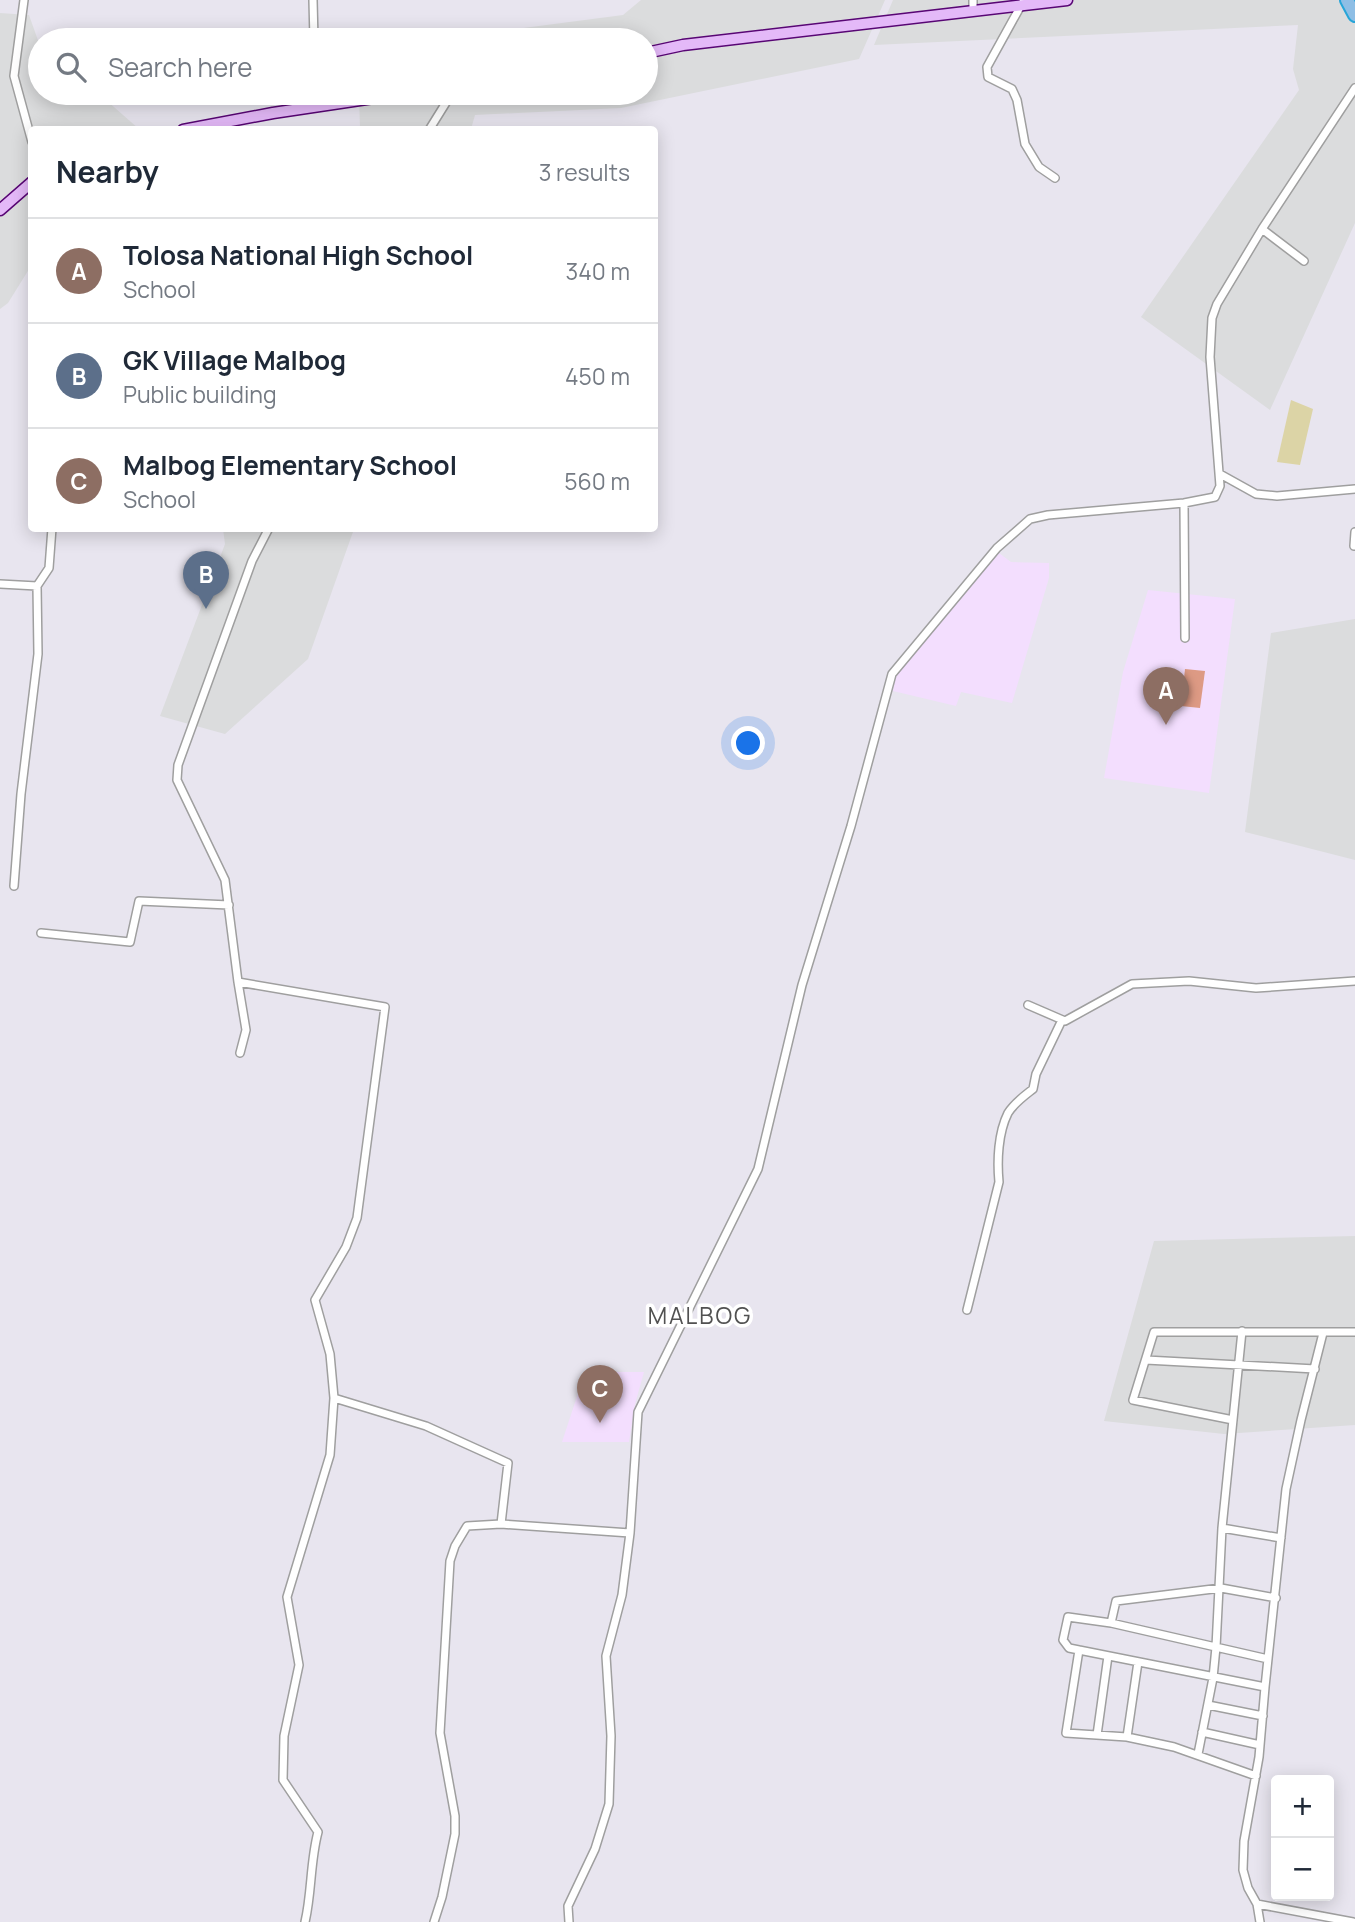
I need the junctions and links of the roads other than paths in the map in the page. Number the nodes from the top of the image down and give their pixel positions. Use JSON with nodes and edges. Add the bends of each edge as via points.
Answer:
{"nodes":[{"id":1,"x":24,"y":0,"type":"edge"},
{"id":2,"x":313,"y":0,"type":"edge"},
{"id":3,"x":1067,"y":0,"type":"edge"},
{"id":4,"x":1347,"y":0,"type":"edge"},
{"id":5,"x":1023,"y":3,"type":"edge"},
{"id":6,"x":973,"y":5,"type":"edge"},
{"id":7,"x":1355,"y":15,"type":"edge"},
{"id":8,"x":314,"y":28,"type":"edge"},
{"id":9,"x":658,"y":50,"type":"edge"},
{"id":10,"x":1355,"y":88,"type":"edge"},
{"id":11,"x":327,"y":105,"type":"edge"},
{"id":12,"x":445,"y":105,"type":"edge"},
{"id":13,"x":314,"y":107,"type":"joint"},
{"id":14,"x":206,"y":126,"type":"edge"},
{"id":15,"x":432,"y":126,"type":"edge"},
{"id":16,"x":28,"y":127,"type":"edge"},
{"id":17,"x":1055,"y":178,"type":"dead end"},
{"id":18,"x":28,"y":186,"type":"edge"},
{"id":19,"x":0,"y":210,"type":"edge"},
{"id":20,"x":1262,"y":229,"type":"junction"},
{"id":21,"x":1304,"y":261,"type":"dead end"},
{"id":22,"x":1220,"y":474,"type":"junction"},
{"id":23,"x":1355,"y":489,"type":"edge"},
{"id":24,"x":1184,"y":503,"type":"junction"},
{"id":25,"x":52,"y":532,"type":"edge"},
{"id":26,"x":268,"y":532,"type":"edge"},
{"id":27,"x":1355,"y":532,"type":"edge"},
{"id":28,"x":1354,"y":546,"type":"edge"},
{"id":29,"x":0,"y":584,"type":"edge"},
{"id":30,"x":37,"y":586,"type":"junction"},
{"id":31,"x":1185,"y":638,"type":"dead end"},
{"id":32,"x":14,"y":886,"type":"dead end"},
{"id":33,"x":229,"y":905,"type":"junction"},
{"id":34,"x":41,"y":933,"type":"dead end"},
{"id":35,"x":1355,"y":981,"type":"edge"},
{"id":36,"x":238,"y":982,"type":"junction"},
{"id":37,"x":1028,"y":1004,"type":"dead end"},
{"id":38,"x":1062,"y":1020,"type":"junction"},
{"id":39,"x":240,"y":1053,"type":"dead end"},
{"id":40,"x":967,"y":1310,"type":"dead end"},
{"id":41,"x":1242,"y":1331,"type":"junction"},
{"id":42,"x":1355,"y":1332,"type":"edge"},
{"id":43,"x":1323,"y":1333,"type":"junction"},
{"id":44,"x":1146,"y":1360,"type":"junction"},
{"id":45,"x":1240,"y":1364,"type":"junction"},
{"id":46,"x":1314,"y":1369,"type":"junction"},
{"id":47,"x":334,"y":1398,"type":"junction"},
{"id":48,"x":1233,"y":1420,"type":"junction"},
{"id":49,"x":501,"y":1524,"type":"junction"},
{"id":50,"x":1222,"y":1528,"type":"junction"},
{"id":51,"x":630,"y":1533,"type":"junction"},
{"id":52,"x":1281,"y":1538,"type":"junction"},
{"id":53,"x":1221,"y":1588,"type":"junction"},
{"id":54,"x":1276,"y":1598,"type":"junction"},
{"id":55,"x":1111,"y":1623,"type":"junction"},
{"id":56,"x":1216,"y":1647,"type":"junction"},
{"id":57,"x":1079,"y":1650,"type":"junction"},
{"id":58,"x":1108,"y":1656,"type":"junction"},
{"id":59,"x":1268,"y":1659,"type":"junction"},
{"id":60,"x":1138,"y":1662,"type":"junction"},
{"id":61,"x":1213,"y":1678,"type":"junction"},
{"id":62,"x":1265,"y":1687,"type":"junction"},
{"id":63,"x":1208,"y":1705,"type":"junction"},
{"id":64,"x":1263,"y":1716,"type":"junction"},
{"id":65,"x":1202,"y":1732,"type":"junction"},
{"id":66,"x":1097,"y":1735,"type":"junction"},
{"id":67,"x":1128,"y":1737,"type":"junction"},
{"id":68,"x":1260,"y":1745,"type":"junction"},
{"id":69,"x":1198,"y":1754,"type":"junction"},
{"id":70,"x":1256,"y":1776,"type":"junction"},
{"id":71,"x":1257,"y":1905,"type":"junction"},
{"id":72,"x":305,"y":1922,"type":"edge"},
{"id":73,"x":434,"y":1922,"type":"edge"},
{"id":74,"x":569,"y":1922,"type":"edge"},
{"id":75,"x":1260,"y":1922,"type":"edge"},
{"id":76,"x":1353,"y":1922,"type":"edge"}],
"edges":[{"from":1,"to":16,"type":"street","via":[[14,76]]},
{"from":2,"to":8,"type":"street"},
{"from":3,"to":5,"type":"street"},
{"from":4,"to":7,"type":"highway"},
{"from":5,"to":6,"type":"street"},
{"from":5,"to":17,"type":"street","via":[[987,67],[988,77],[1012,89],[1025,144],[1039,167]]},
{"from":6,"to":9,"type":"street"},
{"from":10,"to":20,"type":"street"},
{"from":11,"to":13,"type":"street"},
{"from":12,"to":15,"type":"street"},
{"from":13,"to":14,"type":"street"},
{"from":18,"to":19,"type":"street"},
{"from":20,"to":21,"type":"street"},
{"from":20,"to":22,"type":"street","via":[[1212,318],[1210,357]]},
{"from":22,"to":23,"type":"street","via":[[1256,494]]},
{"from":22,"to":24,"type":"street","via":[[1215,497]]},
{"from":24,"to":31,"type":"street"},
{"from":24,"to":51,"type":"street","via":[[1030,519],[997,548],[892,674],[802,985],[758,1169],[638,1412]]},
{"from":25,"to":30,"type":"street","via":[[50,568]]},
{"from":26,"to":33,"type":"street","via":[[252,561],[178,765],[177,780],[225,880]]},
{"from":27,"to":28,"type":"street"},
{"from":29,"to":30,"type":"street"},
{"from":30,"to":32,"type":"street","via":[[38,654]]},
{"from":33,"to":34,"type":"street","via":[[139,901],[130,942]]},
{"from":33,"to":36,"type":"street"},
{"from":35,"to":38,"type":"street","via":[[1256,988],[1189,981],[1132,984]]},
{"from":36,"to":39,"type":"street","via":[[246,1030]]},
{"from":36,"to":47,"type":"street","via":[[385,1007],[357,1218],[315,1300],[330,1354]]},
{"from":37,"to":38,"type":"street"},
{"from":38,"to":40,"type":"street","via":[[1033,1089],[1009,1113],[997,1162],[999,1182]]},
{"from":41,"to":43,"type":"street"},
{"from":41,"to":44,"type":"street","via":[[1154,1332]]},
{"from":41,"to":45,"type":"street"},
{"from":42,"to":43,"type":"street"},
{"from":43,"to":46,"type":"street"},
{"from":44,"to":45,"type":"street"},
{"from":44,"to":48,"type":"street","via":[[1133,1400]]},
{"from":45,"to":46,"type":"street"},
{"from":45,"to":48,"type":"street"},
{"from":46,"to":52,"type":"street","via":[[1290,1470]]},
{"from":47,"to":49,"type":"street","via":[[426,1426],[508,1463]]},
{"from":47,"to":72,"type":"street","via":[[330,1455],[287,1597],[299,1665],[284,1736],[283,1780],[318,1832]]},
{"from":48,"to":50,"type":"street"},
{"from":49,"to":51,"type":"street"},
{"from":49,"to":73,"type":"street","via":[[467,1526],[450,1561],[440,1733],[455,1834]]},
{"from":50,"to":52,"type":"street"},
{"from":50,"to":53,"type":"street"},
{"from":51,"to":74,"type":"street","via":[[622,1595],[606,1656],[611,1736],[608,1804],[595,1849],[568,1906]]},
{"from":52,"to":54,"type":"street"},
{"from":53,"to":54,"type":"street"},
{"from":53,"to":55,"type":"street","via":[[1116,1601]]},
{"from":53,"to":56,"type":"street"},
{"from":54,"to":59,"type":"street"},
{"from":55,"to":56,"type":"street"},
{"from":55,"to":57,"type":"street","via":[[1069,1617],[1063,1640],[1069,1648]]},
{"from":56,"to":59,"type":"street"},
{"from":56,"to":61,"type":"street"},
{"from":57,"to":58,"type":"street"},
{"from":57,"to":66,"type":"street","via":[[1066,1733]]},
{"from":58,"to":60,"type":"street"},
{"from":58,"to":66,"type":"street"},
{"from":59,"to":62,"type":"street"},
{"from":60,"to":61,"type":"street"},
{"from":60,"to":67,"type":"street"},
{"from":61,"to":62,"type":"street"},
{"from":61,"to":63,"type":"street"},
{"from":62,"to":64,"type":"street"},
{"from":63,"to":64,"type":"street"},
{"from":63,"to":65,"type":"street"},
{"from":64,"to":68,"type":"street"},
{"from":65,"to":68,"type":"street"},
{"from":65,"to":69,"type":"street"},
{"from":66,"to":67,"type":"street"},
{"from":67,"to":69,"type":"street"},
{"from":68,"to":70,"type":"street"},
{"from":69,"to":70,"type":"street"},
{"from":70,"to":71,"type":"street","via":[[1242,1870]]},
{"from":71,"to":75,"type":"street"},
{"from":71,"to":76,"type":"street"}]}
